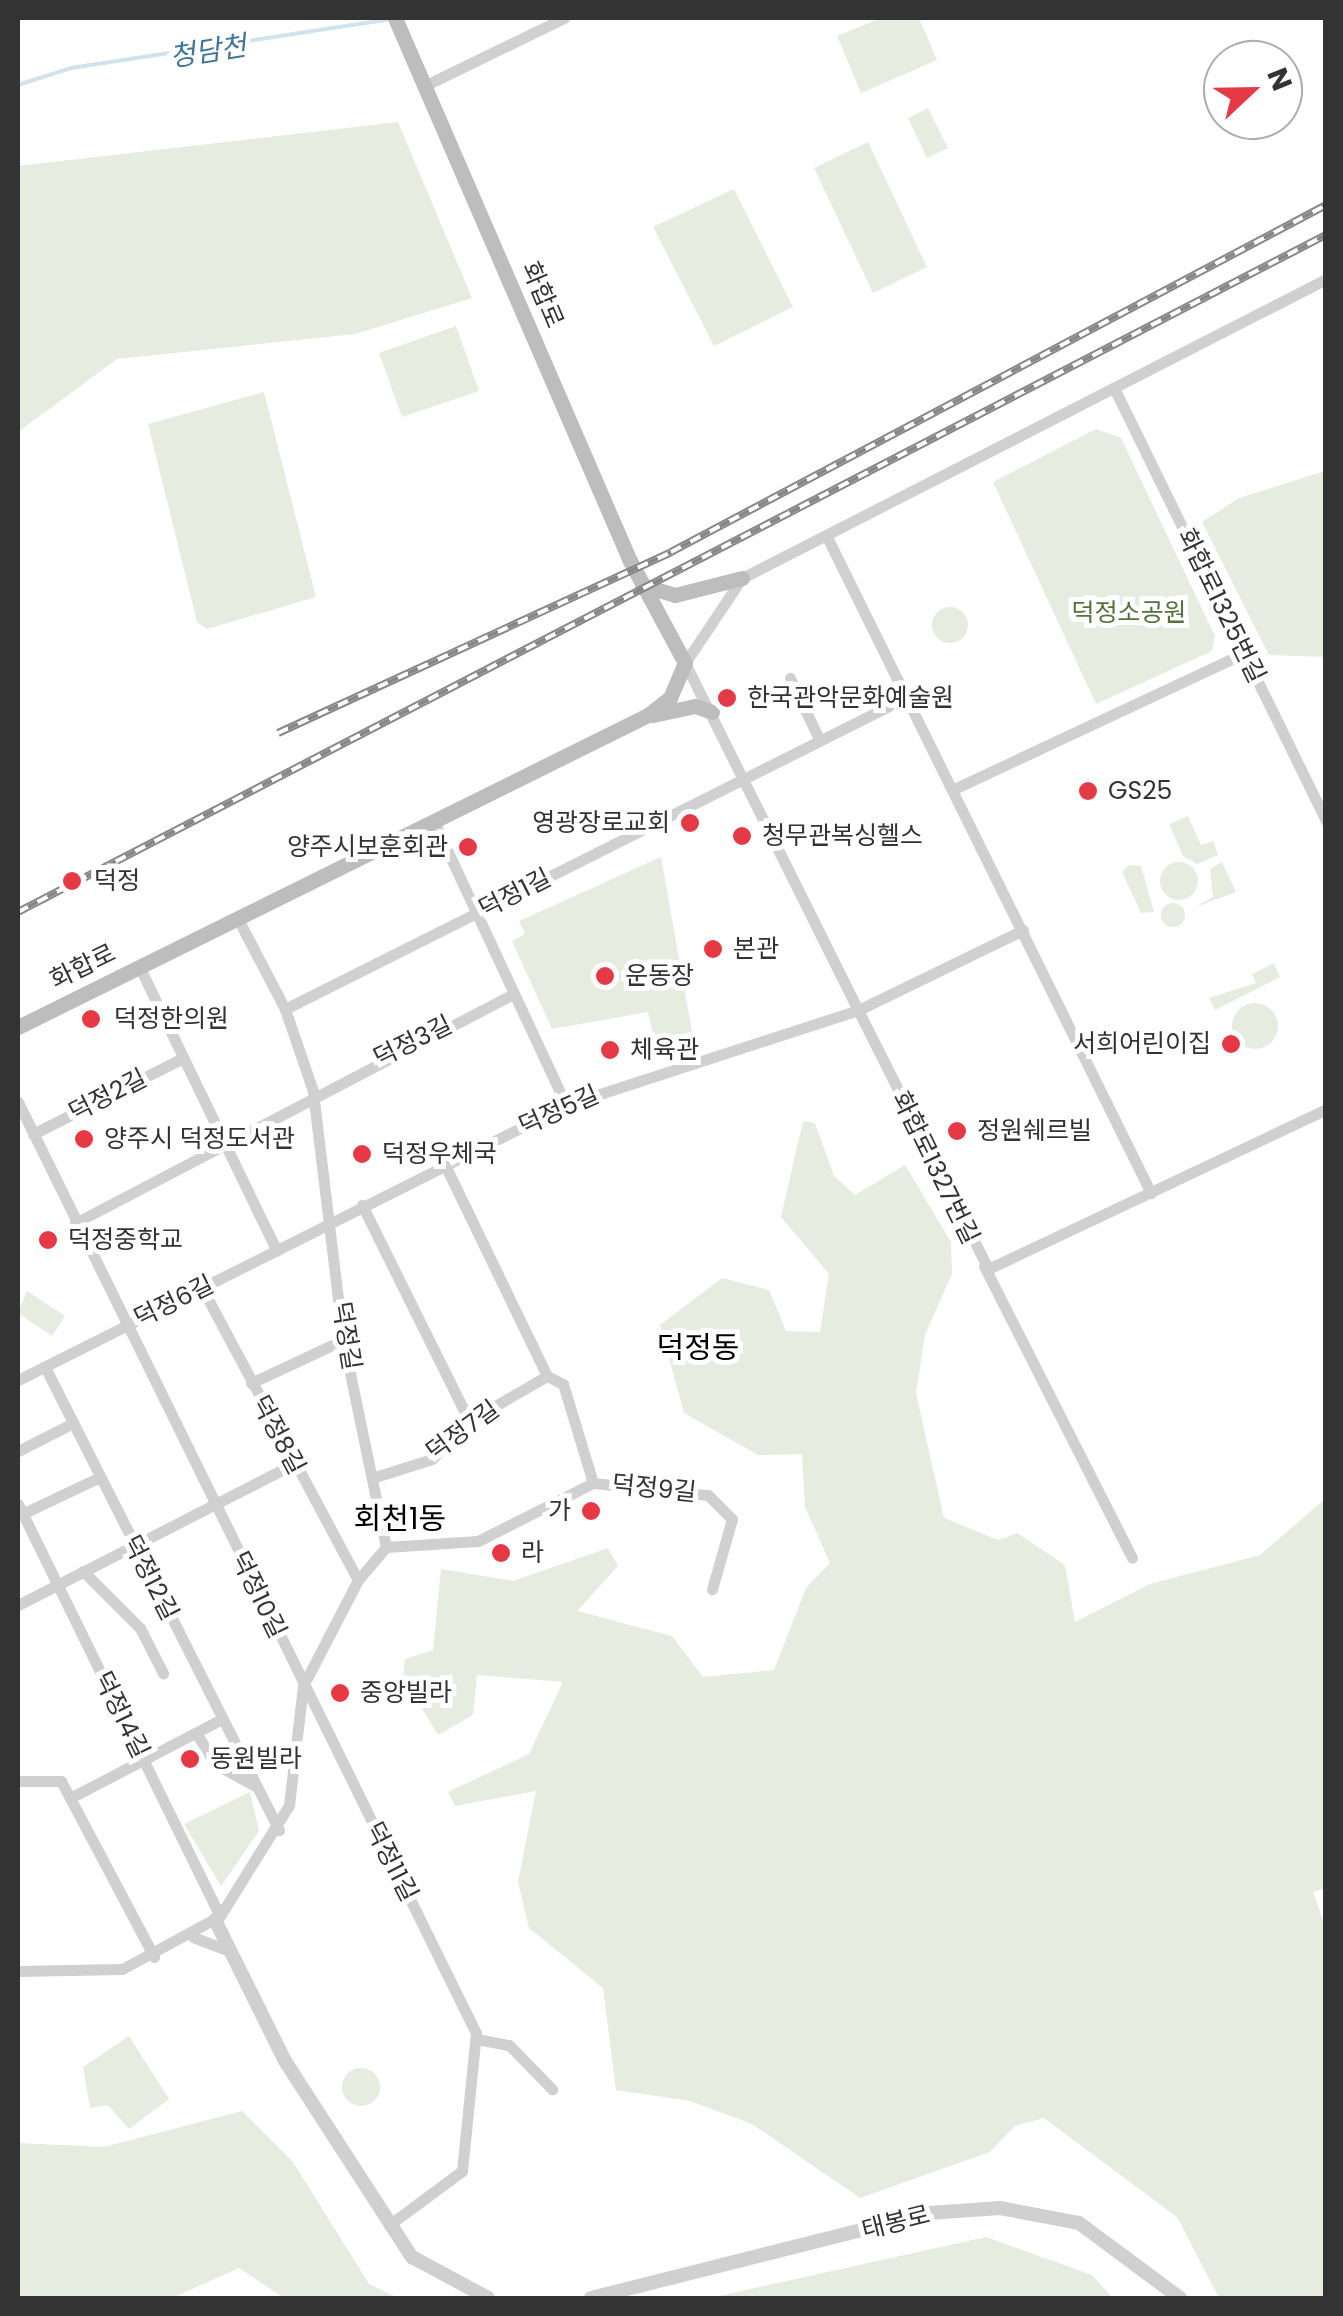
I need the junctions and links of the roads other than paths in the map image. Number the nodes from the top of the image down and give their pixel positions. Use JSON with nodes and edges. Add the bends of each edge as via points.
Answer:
{"nodes":[{"id":1,"x":395,"y":18,"type":"edge"},
{"id":2,"x":564,"y":18,"type":"edge"},
{"id":3,"x":424,"y":86,"type":"junction"},
{"id":4,"x":1326,"y":279,"type":"edge"},
{"id":5,"x":1116,"y":392,"type":"junction"},
{"id":6,"x":827,"y":537,"type":"junction"},
{"id":7,"x":742,"y":578,"type":"junction"},
{"id":8,"x":646,"y":592,"type":"junction"},
{"id":9,"x":1244,"y":653,"type":"junction"},
{"id":10,"x":684,"y":663,"type":"junction"},
{"id":11,"x":790,"y":678,"type":"dead end"},
{"id":12,"x":908,"y":697,"type":"junction"},
{"id":13,"x":708,"y":705,"type":"junction"},
{"id":14,"x":640,"y":719,"type":"junction"},
{"id":15,"x":819,"y":738,"type":"junction"},
{"id":16,"x":743,"y":774,"type":"junction"},
{"id":17,"x":954,"y":789,"type":"junction"},
{"id":18,"x":1326,"y":821,"type":"edge"},
{"id":19,"x":435,"y":824,"type":"junction"},
{"id":20,"x":476,"y":914,"type":"junction"},
{"id":21,"x":238,"y":919,"type":"junction"},
{"id":22,"x":1023,"y":930,"type":"junction"},
{"id":23,"x":140,"y":968,"type":"junction"},
{"id":24,"x":514,"y":994,"type":"junction"},
{"id":25,"x":285,"y":1008,"type":"junction"},
{"id":26,"x":858,"y":1010,"type":"junction"},
{"id":27,"x":18,"y":1026,"type":"edge"},
{"id":28,"x":183,"y":1058,"type":"junction"},
{"id":29,"x":313,"y":1091,"type":"junction"},
{"id":30,"x":18,"y":1102,"type":"edge"},
{"id":31,"x":566,"y":1104,"type":"junction"},
{"id":32,"x":1326,"y":1109,"type":"edge"},
{"id":33,"x":33,"y":1134,"type":"junction"},
{"id":34,"x":224,"y":1144,"type":"junction"},
{"id":35,"x":444,"y":1165,"type":"junction"},
{"id":36,"x":1151,"y":1193,"type":"junction"},
{"id":37,"x":362,"y":1205,"type":"junction"},
{"id":38,"x":75,"y":1223,"type":"junction"},
{"id":39,"x":331,"y":1226,"type":"junction"},
{"id":40,"x":277,"y":1252,"type":"junction"},
{"id":41,"x":984,"y":1266,"type":"junction"},
{"id":42,"x":202,"y":1288,"type":"junction"},
{"id":43,"x":126,"y":1326,"type":"junction"},
{"id":44,"x":343,"y":1340,"type":"junction"},
{"id":45,"x":46,"y":1367,"type":"junction"},
{"id":46,"x":547,"y":1376,"type":"junction"},
{"id":47,"x":18,"y":1380,"type":"edge"},
{"id":48,"x":251,"y":1383,"type":"junction"},
{"id":49,"x":469,"y":1421,"type":"junction"},
{"id":50,"x":73,"y":1423,"type":"junction"},
{"id":51,"x":18,"y":1451,"type":"edge"},
{"id":52,"x":292,"y":1464,"type":"junction"},
{"id":53,"x":100,"y":1477,"type":"junction"},
{"id":54,"x":375,"y":1477,"type":"junction"},
{"id":55,"x":593,"y":1483,"type":"junction"},
{"id":56,"x":212,"y":1504,"type":"junction"},
{"id":57,"x":20,"y":1509,"type":"edge"},
{"id":58,"x":134,"y":1545,"type":"junction"},
{"id":59,"x":386,"y":1547,"type":"junction"},
{"id":60,"x":1132,"y":1558,"type":"dead end"},
{"id":61,"x":83,"y":1570,"type":"junction"},
{"id":62,"x":358,"y":1580,"type":"junction"},
{"id":63,"x":56,"y":1584,"type":"junction"},
{"id":64,"x":712,"y":1589,"type":"dead end"},
{"id":65,"x":18,"y":1606,"type":"edge"},
{"id":66,"x":164,"y":1673,"type":"dead end"},
{"id":67,"x":303,"y":1686,"type":"junction"},
{"id":68,"x":222,"y":1719,"type":"junction"},
{"id":69,"x":196,"y":1732,"type":"junction"},
{"id":70,"x":327,"y":1735,"type":"junction"},
{"id":71,"x":301,"y":1744,"type":"junction"},
{"id":72,"x":144,"y":1760,"type":"junction"},
{"id":73,"x":18,"y":1781,"type":"edge"},
{"id":74,"x":257,"y":1788,"type":"junction"},
{"id":75,"x":70,"y":1798,"type":"junction"},
{"id":76,"x":278,"y":1830,"type":"junction"},
{"id":77,"x":230,"y":1903,"type":"junction"},
{"id":78,"x":218,"y":1918,"type":"junction"},
{"id":79,"x":188,"y":1937,"type":"junction"},
{"id":80,"x":231,"y":1952,"type":"junction"},
{"id":81,"x":154,"y":1957,"type":"junction"},
{"id":82,"x":18,"y":1971,"type":"edge"},
{"id":83,"x":477,"y":2039,"type":"junction"},
{"id":84,"x":552,"y":2089,"type":"dead end"},
{"id":85,"x":389,"y":2225,"type":"junction"},
{"id":86,"x":488,"y":2298,"type":"edge"},
{"id":87,"x":591,"y":2298,"type":"edge"},
{"id":88,"x":1180,"y":2298,"type":"edge"}],
"edges":[{"from":1,"to":3,"type":"main road","name":"화합로"},
{"from":2,"to":3,"type":"street"},
{"from":3,"to":8,"type":"main road","name":"화합로"},
{"from":4,"to":5,"type":"street"},
{"from":5,"to":6,"type":"street"},
{"from":5,"to":9,"type":"street","name":"화합로1325번길"},
{"from":6,"to":7,"type":"street"},
{"from":6,"to":12,"type":"street"},
{"from":7,"to":8,"type":"main road","via":[[674,595]]},
{"from":7,"to":10,"type":"street"},
{"from":8,"to":10,"type":"main road","name":"화합로"},
{"from":9,"to":17,"type":"street"},
{"from":9,"to":18,"type":"street","name":"화합로1325번길"},
{"from":10,"to":13,"type":"street","name":"화합로"},
{"from":10,"to":14,"type":"main road","name":"화합로","via":[[670,698]]},
{"from":11,"to":15,"type":"street"},
{"from":12,"to":15,"type":"street"},
{"from":12,"to":17,"type":"street"},
{"from":13,"to":14,"type":"main road"},
{"from":13,"to":16,"type":"street","name":"화합로1327번길"},
{"from":14,"to":19,"type":"main road","name":"화합로"},
{"from":15,"to":16,"type":"street"},
{"from":16,"to":20,"type":"street","name":"덕정1길"},
{"from":16,"to":26,"type":"street","name":"화합로1327번길"},
{"from":17,"to":22,"type":"street"},
{"from":19,"to":20,"type":"street"},
{"from":19,"to":21,"type":"main road","name":"화합로"},
{"from":20,"to":24,"type":"street"},
{"from":20,"to":25,"type":"street","name":"덕정1길"},
{"from":21,"to":23,"type":"main road","name":"화합로"},
{"from":21,"to":25,"type":"street","name":"덕정길"},
{"from":22,"to":26,"type":"street"},
{"from":22,"to":36,"type":"street"},
{"from":23,"to":27,"type":"main road","name":"화합로"},
{"from":23,"to":28,"type":"street"},
{"from":24,"to":29,"type":"street","name":"덕정3길"},
{"from":24,"to":31,"type":"street"},
{"from":25,"to":29,"type":"street","name":"덕정길"},
{"from":26,"to":31,"type":"street","name":"덕정5길"},
{"from":26,"to":41,"type":"street","name":"화합로1327번길"},
{"from":28,"to":33,"type":"street","name":"덕정2길"},
{"from":28,"to":34,"type":"street"},
{"from":29,"to":34,"type":"street","name":"덕정3길"},
{"from":29,"to":39,"type":"street","name":"덕정길"},
{"from":30,"to":33,"type":"street","name":"덕정10길"},
{"from":31,"to":35,"type":"street","name":"덕정5길"},
{"from":32,"to":36,"type":"street"},
{"from":33,"to":38,"type":"street","name":"덕정10길"},
{"from":34,"to":38,"type":"street","name":"덕정3길"},
{"from":34,"to":40,"type":"street"},
{"from":35,"to":37,"type":"street","name":"덕정5길"},
{"from":35,"to":46,"type":"street"},
{"from":36,"to":41,"type":"street","name":"화합로1327번길"},
{"from":37,"to":39,"type":"street","name":"덕정5길"},
{"from":37,"to":49,"type":"street"},
{"from":38,"to":43,"type":"street","name":"덕정10길"},
{"from":39,"to":40,"type":"street","name":"덕정6길"},
{"from":39,"to":44,"type":"street","name":"덕정길"},
{"from":40,"to":42,"type":"street","name":"덕정6길"},
{"from":41,"to":60,"type":"street"},
{"from":42,"to":43,"type":"street","name":"덕정6길"},
{"from":42,"to":48,"type":"street","name":"덕정8길"},
{"from":43,"to":45,"type":"street","name":"덕정6길"},
{"from":43,"to":56,"type":"street","name":"덕정10길"},
{"from":44,"to":48,"type":"street"},
{"from":44,"to":54,"type":"street","name":"덕정길"},
{"from":45,"to":47,"type":"street","name":"덕정6길"},
{"from":45,"to":50,"type":"street","name":"덕정12길"},
{"from":46,"to":49,"type":"street","name":"덕정7길"},
{"from":46,"to":55,"type":"street","via":[[564,1384]]},
{"from":48,"to":52,"type":"street","name":"덕정8길"},
{"from":49,"to":54,"type":"street","name":"덕정7길","via":[[436,1456]]},
{"from":50,"to":51,"type":"street"},
{"from":50,"to":53,"type":"street","name":"덕정12길"},
{"from":52,"to":56,"type":"street"},
{"from":52,"to":62,"type":"street","name":"덕정8길"},
{"from":53,"to":57,"type":"street","name":"덕정14길"},
{"from":53,"to":58,"type":"street","name":"덕정12길"},
{"from":54,"to":59,"type":"street","name":"덕정길"},
{"from":55,"to":59,"type":"street","name":"덕정9길","via":[[478,1542]]},
{"from":55,"to":64,"type":"street","name":"덕정9길","via":[[724,1504],[732,1519]]},
{"from":56,"to":58,"type":"street"},
{"from":56,"to":67,"type":"street","name":"덕정10길"},
{"from":57,"to":63,"type":"street","name":"덕정14길"},
{"from":58,"to":61,"type":"street"},
{"from":58,"to":68,"type":"street","name":"덕정12길"},
{"from":59,"to":62,"type":"street"},
{"from":61,"to":63,"type":"street"},
{"from":61,"to":66,"type":"street","name":"덕정12길","via":[[140,1628]]},
{"from":62,"to":67,"type":"street"},
{"from":63,"to":65,"type":"street"},
{"from":63,"to":72,"type":"street","name":"덕정14길"},
{"from":67,"to":70,"type":"street","name":"덕정11길"},
{"from":67,"to":71,"type":"street"},
{"from":68,"to":69,"type":"street"},
{"from":68,"to":74,"type":"street","name":"덕정12길"},
{"from":69,"to":72,"type":"street"},
{"from":69,"to":74,"type":"street","via":[[215,1764]]},
{"from":70,"to":71,"type":"street"},
{"from":70,"to":83,"type":"street","name":"덕정11길"},
{"from":71,"to":76,"type":"street"},
{"from":72,"to":75,"type":"street"},
{"from":72,"to":78,"type":"street","name":"덕정14길"},
{"from":73,"to":75,"type":"street","via":[[56,1776]]},
{"from":74,"to":76,"type":"street","name":"덕정12길"},
{"from":75,"to":81,"type":"street"},
{"from":76,"to":77,"type":"street"},
{"from":77,"to":78,"type":"street"},
{"from":77,"to":80,"type":"street"},
{"from":78,"to":79,"type":"street"},
{"from":78,"to":80,"type":"street"},
{"from":79,"to":80,"type":"street"},
{"from":79,"to":81,"type":"street"},
{"from":80,"to":85,"type":"street","via":[[285,2061]]},
{"from":81,"to":82,"type":"street","via":[[113,1970]]},
{"from":83,"to":84,"type":"street","via":[[510,2046]]},
{"from":83,"to":85,"type":"street","via":[[462,2171]]},
{"from":85,"to":86,"type":"street","via":[[430,2273]]},
{"from":87,"to":88,"type":"street","name":"태봉로","via":[[929,2213],[1000,2208],[1080,2223]]}]}
